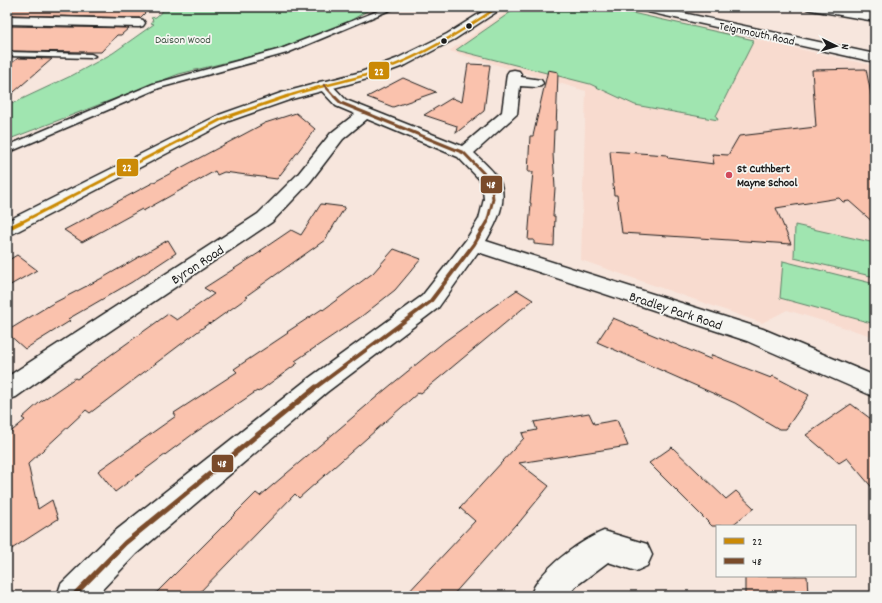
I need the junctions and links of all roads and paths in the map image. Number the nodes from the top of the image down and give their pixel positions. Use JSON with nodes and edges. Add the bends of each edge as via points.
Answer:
{"nodes":[{"id":1,"x":394,"y":7,"type":"edge"},
{"id":2,"x":498,"y":7,"type":"edge"},
{"id":3,"x":639,"y":7,"type":"edge"},
{"id":4,"x":811,"y":7,"type":"edge"},
{"id":5,"x":838,"y":12,"type":"junction"},
{"id":6,"x":875,"y":17,"type":"edge"},
{"id":7,"x":7,"y":20,"type":"edge"},
{"id":8,"x":139,"y":23,"type":"dead end"},
{"id":9,"x":875,"y":24,"type":"edge"},
{"id":10,"x":7,"y":54,"type":"edge"},
{"id":11,"x":90,"y":56,"type":"dead end"},
{"id":12,"x":875,"y":58,"type":"edge"},
{"id":13,"x":536,"y":83,"type":"dead end"},
{"id":14,"x":324,"y":85,"type":"junction"},
{"id":15,"x":365,"y":113,"type":"junction"},
{"id":16,"x":7,"y":150,"type":"edge"},
{"id":17,"x":464,"y":153,"type":"junction"},
{"id":18,"x":7,"y":229,"type":"edge"},
{"id":19,"x":474,"y":244,"type":"junction"},
{"id":20,"x":875,"y":387,"type":"edge"},
{"id":21,"x":7,"y":390,"type":"edge"},
{"id":22,"x":636,"y":555,"type":"dead end"},
{"id":23,"x":73,"y":596,"type":"edge"},
{"id":24,"x":547,"y":596,"type":"edge"}],
"edges":[{"from":1,"to":16,"type":"lane","via":[[284,51],[156,86]]},
{"from":2,"to":14,"type":"street","via":[[450,37],[396,64],[366,75]]},
{"from":3,"to":12,"type":"street","name":"Teignmouth Road"},
{"from":4,"to":5,"type":"street"},
{"from":5,"to":6,"type":"street"},
{"from":5,"to":9,"type":"street"},
{"from":7,"to":8,"type":"street"},
{"from":10,"to":11,"type":"lane"},
{"from":13,"to":17,"type":"street","via":[[514,78],[509,114]]},
{"from":14,"to":15,"type":"street","via":[[341,103]]},
{"from":14,"to":18,"type":"street","via":[[224,118]]},
{"from":15,"to":17,"type":"street"},
{"from":15,"to":21,"type":"street","name":"Byron Road","via":[[337,136],[304,178],[265,218]]},
{"from":17,"to":19,"type":"street","via":[[491,181],[494,200],[489,219]]},
{"from":19,"to":20,"type":"street","name":"Bradley Park Road","via":[[754,335]]},
{"from":19,"to":23,"type":"street","via":[[430,302],[318,385],[125,543]]},
{"from":22,"to":24,"type":"street","via":[[604,546],[565,575]]}]}
